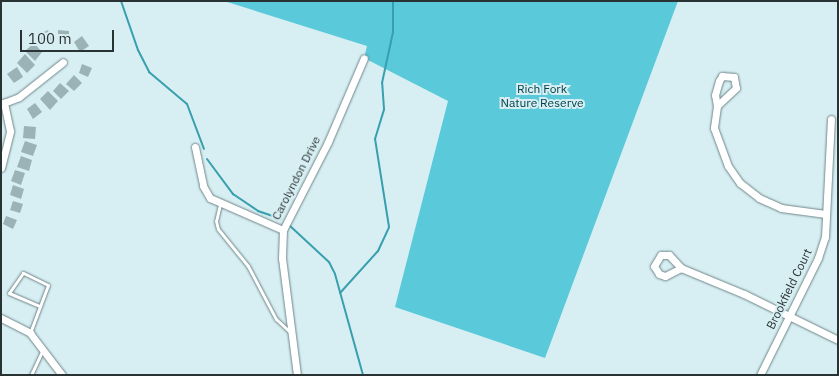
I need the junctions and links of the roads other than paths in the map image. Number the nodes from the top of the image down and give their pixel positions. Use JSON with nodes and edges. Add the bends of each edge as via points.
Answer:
{"nodes":[{"id":1,"x":364,"y":58,"type":"dead end"},
{"id":2,"x":62,"y":62,"type":"dead end"},
{"id":3,"x":3,"y":103,"type":"edge"},
{"id":4,"x":717,"y":106,"type":"dead end"},
{"id":5,"x":831,"y":119,"type":"dead end"},
{"id":6,"x":195,"y":147,"type":"dead end"},
{"id":7,"x":1,"y":168,"type":"edge"},
{"id":8,"x":220,"y":204,"type":"junction"},
{"id":9,"x":826,"y":214,"type":"junction"},
{"id":10,"x":283,"y":230,"type":"junction"},
{"id":11,"x":681,"y":268,"type":"dead end"},
{"id":12,"x":40,"y":306,"type":"junction"},
{"id":13,"x":788,"y":317,"type":"junction"},
{"id":14,"x":1,"y":318,"type":"edge"},
{"id":15,"x":290,"y":332,"type":"junction"},
{"id":16,"x":30,"y":333,"type":"junction"},
{"id":17,"x":838,"y":340,"type":"edge"},
{"id":18,"x":43,"y":348,"type":"junction"},
{"id":19,"x":31,"y":375,"type":"edge"},
{"id":20,"x":62,"y":375,"type":"edge"},
{"id":21,"x":297,"y":375,"type":"edge"},
{"id":22,"x":760,"y":375,"type":"edge"}],
"edges":[{"from":1,"to":10,"type":"street","name":"Carolyndon Drive","via":[[328,142]]},
{"from":2,"to":3,"type":"street","via":[[19,97]]},
{"from":3,"to":7,"type":"street","via":[[10,131]]},
{"from":4,"to":9,"type":"street","via":[[714,128],[718,144],[740,183],[758,198],[781,208]]},
{"from":5,"to":9,"type":"street","name":"Brookfield Court"},
{"from":6,"to":8,"type":"street","via":[[206,192]]},
{"from":8,"to":10,"type":"street"},
{"from":8,"to":15,"type":"lane","via":[[216,221],[218,228],[248,266],[276,319]]},
{"from":9,"to":13,"type":"street","name":"Brookfield Court","via":[[825,237],[818,258]]},
{"from":10,"to":15,"type":"street","name":"Carolyndon Drive"},
{"from":11,"to":13,"type":"street","via":[[744,294]]},
{"from":12,"to":12,"type":"lane","via":[[48,284],[23,273],[9,293]]},
{"from":12,"to":16,"type":"lane"},
{"from":13,"to":17,"type":"street"},
{"from":13,"to":22,"type":"street","name":"Brookfield Court"},
{"from":14,"to":16,"type":"street"},
{"from":15,"to":21,"type":"street","name":"Carolyndon Drive"},
{"from":16,"to":18,"type":"street"},
{"from":18,"to":19,"type":"lane"},
{"from":18,"to":20,"type":"street"}]}
